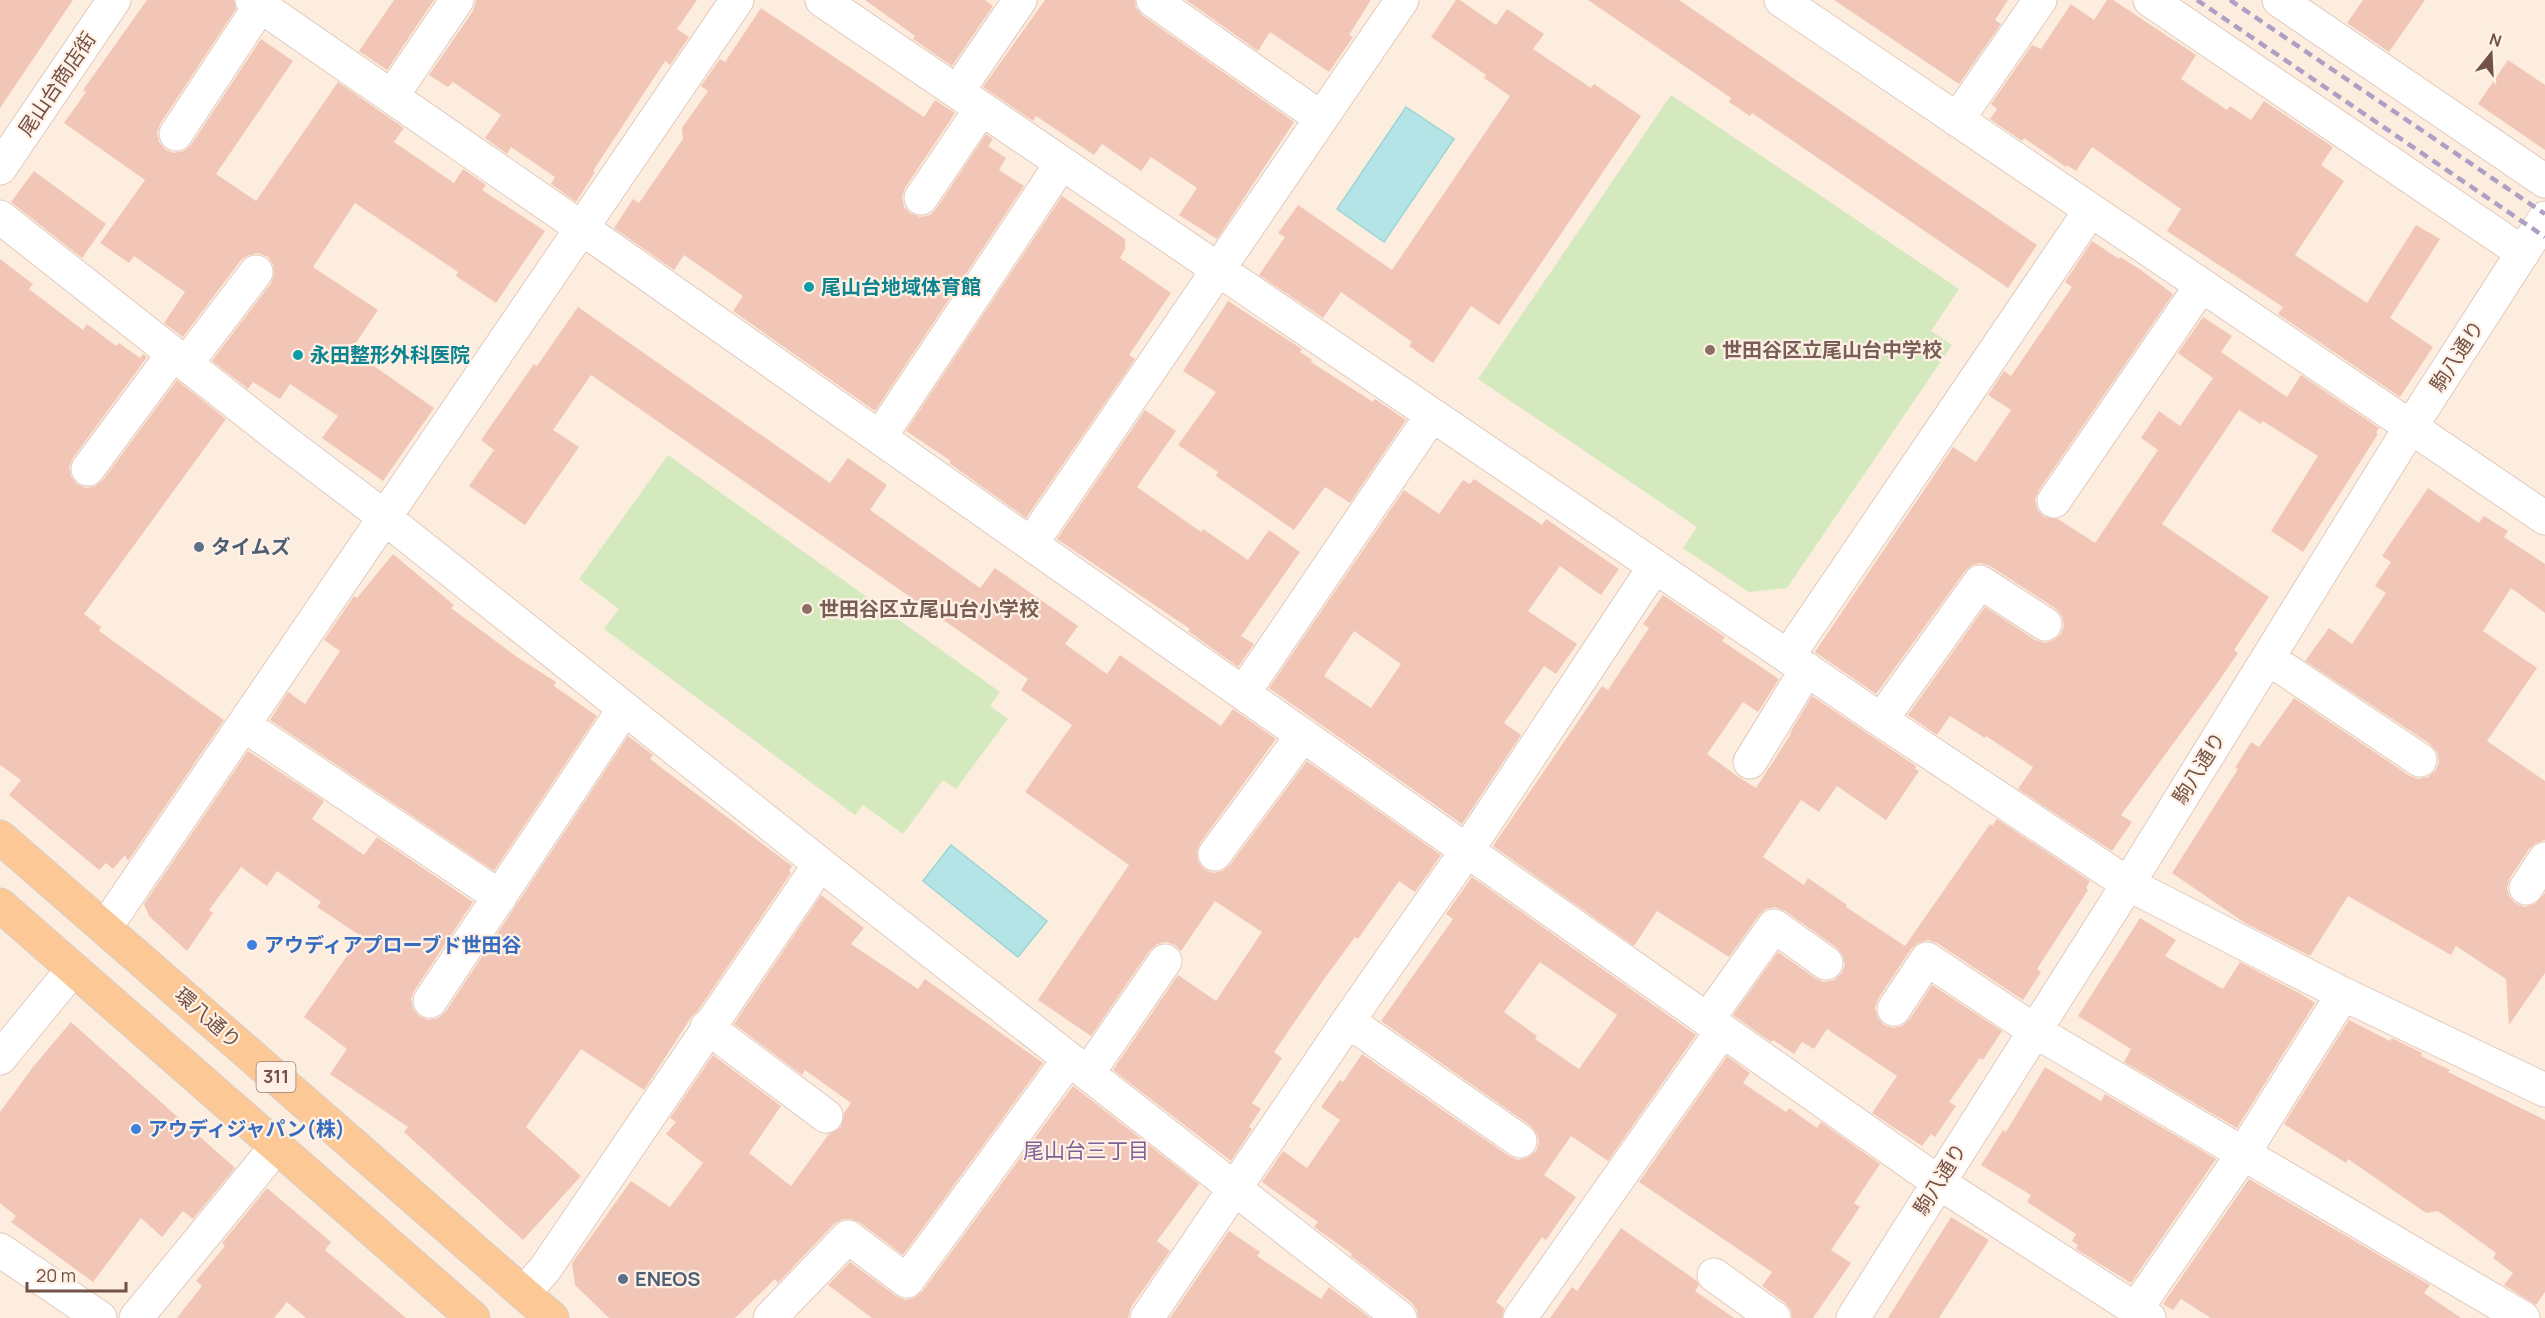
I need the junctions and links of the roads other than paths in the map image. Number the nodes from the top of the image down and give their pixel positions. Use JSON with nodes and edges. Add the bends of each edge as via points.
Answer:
{"nodes":[{"id":1,"x":114,"y":0,"type":"edge"},
{"id":2,"x":737,"y":0,"type":"edge"},
{"id":3,"x":822,"y":0,"type":"edge"},
{"id":4,"x":1020,"y":0,"type":"edge"},
{"id":5,"x":1153,"y":0,"type":"edge"},
{"id":6,"x":1402,"y":0,"type":"edge"},
{"id":7,"x":1781,"y":0,"type":"edge"},
{"id":8,"x":2040,"y":0,"type":"edge"},
{"id":9,"x":2150,"y":0,"type":"edge"},
{"id":10,"x":2279,"y":0,"type":"edge"},
{"id":11,"x":451,"y":2,"type":"edge"},
{"id":12,"x":256,"y":3,"type":"edge"},
{"id":13,"x":392,"y":96,"type":"junction"},
{"id":14,"x":969,"y":100,"type":"junction"},
{"id":15,"x":1321,"y":118,"type":"junction"},
{"id":16,"x":1957,"y":120,"type":"junction"},
{"id":17,"x":176,"y":134,"type":"dead end"},
{"id":18,"x":1061,"y":164,"type":"junction"},
{"id":19,"x":0,"y":168,"type":"edge"},
{"id":20,"x":2545,"y":181,"type":"edge"},
{"id":21,"x":921,"y":198,"type":"dead end"},
{"id":22,"x":2090,"y":211,"type":"junction"},
{"id":23,"x":0,"y":218,"type":"edge"},
{"id":24,"x":2545,"y":218,"type":"edge"},
{"id":25,"x":580,"y":227,"type":"junction"},
{"id":26,"x":2523,"y":253,"type":"junction"},
{"id":27,"x":1218,"y":271,"type":"junction"},
{"id":28,"x":256,"y":272,"type":"dead end"},
{"id":29,"x":2201,"y":286,"type":"junction"},
{"id":30,"x":180,"y":359,"type":"junction"},
{"id":31,"x":1432,"y":415,"type":"junction"},
{"id":32,"x":2410,"y":428,"type":"junction"},
{"id":33,"x":880,"y":437,"type":"junction"},
{"id":34,"x":88,"y":469,"type":"dead end"},
{"id":35,"x":2054,"y":501,"type":"dead end"},
{"id":36,"x":384,"y":518,"type":"junction"},
{"id":37,"x":2545,"y":518,"type":"edge"},
{"id":38,"x":1031,"y":544,"type":"junction"},
{"id":39,"x":1654,"y":566,"type":"junction"},
{"id":40,"x":2045,"y":624,"type":"dead end"},
{"id":41,"x":2268,"y":658,"type":"junction"},
{"id":42,"x":1797,"y":663,"type":"junction"},
{"id":43,"x":1245,"y":692,"type":"junction"},
{"id":44,"x":624,"y":709,"type":"junction"},
{"id":45,"x":1881,"y":720,"type":"junction"},
{"id":46,"x":244,"y":725,"type":"junction"},
{"id":47,"x":1303,"y":735,"type":"junction"},
{"id":48,"x":2420,"y":760,"type":"dead end"},
{"id":49,"x":1750,"y":762,"type":"dead end"},
{"id":50,"x":0,"y":837,"type":"edge"},
{"id":51,"x":1466,"y":852,"type":"junction"},
{"id":52,"x":1215,"y":854,"type":"dead end"},
{"id":53,"x":2545,"y":859,"type":"edge"},
{"id":54,"x":820,"y":864,"type":"junction"},
{"id":55,"x":2128,"y":884,"type":"junction"},
{"id":56,"x":2526,"y":888,"type":"dead end"},
{"id":57,"x":500,"y":897,"type":"junction"},
{"id":58,"x":0,"y":905,"type":"edge"},
{"id":59,"x":105,"y":928,"type":"junction"},
{"id":60,"x":1165,"y":961,"type":"dead end"},
{"id":61,"x":1826,"y":963,"type":"dead end"},
{"id":62,"x":73,"y":969,"type":"junction"},
{"id":63,"x":2343,"y":994,"type":"junction"},
{"id":64,"x":430,"y":1001,"type":"dead end"},
{"id":65,"x":1894,"y":1009,"type":"dead end"},
{"id":66,"x":1348,"y":1021,"type":"junction"},
{"id":67,"x":1715,"y":1026,"type":"junction"},
{"id":68,"x":707,"y":1027,"type":"junction"},
{"id":69,"x":2035,"y":1031,"type":"junction"},
{"id":70,"x":0,"y":1058,"type":"edge"},
{"id":71,"x":1078,"y":1066,"type":"junction"},
{"id":72,"x":2545,"y":1090,"type":"edge"},
{"id":73,"x":826,"y":1116,"type":"dead end"},
{"id":74,"x":1520,"y":1141,"type":"dead end"},
{"id":75,"x":276,"y":1147,"type":"junction"},
{"id":76,"x":2243,"y":1154,"type":"junction"},
{"id":77,"x":1938,"y":1182,"type":"junction"},
{"id":78,"x":1234,"y":1190,"type":"junction"},
{"id":79,"x":0,"y":1250,"type":"edge"},
{"id":80,"x":1714,"y":1275,"type":"dead end"},
{"id":81,"x":524,"y":1293,"type":"junction"},
{"id":82,"x":2143,"y":1313,"type":"edge"},
{"id":83,"x":100,"y":1318,"type":"edge"},
{"id":84,"x":136,"y":1318,"type":"edge"},
{"id":85,"x":473,"y":1318,"type":"edge"},
{"id":86,"x":552,"y":1318,"type":"edge"},
{"id":87,"x":770,"y":1318,"type":"edge"},
{"id":88,"x":1147,"y":1318,"type":"edge"},
{"id":89,"x":1400,"y":1318,"type":"edge"},
{"id":90,"x":1520,"y":1318,"type":"edge"},
{"id":91,"x":1774,"y":1318,"type":"edge"},
{"id":92,"x":1853,"y":1318,"type":"edge"},
{"id":93,"x":2523,"y":1318,"type":"edge"}],
"edges":[{"from":1,"to":19,"type":"street","name":"尾山台商店街"},
{"from":2,"to":25,"type":"street"},
{"from":3,"to":14,"type":"street"},
{"from":4,"to":14,"type":"street"},
{"from":5,"to":15,"type":"street"},
{"from":6,"to":15,"type":"street"},
{"from":7,"to":16,"type":"street"},
{"from":8,"to":16,"type":"street"},
{"from":9,"to":26,"type":"street"},
{"from":10,"to":20,"type":"street"},
{"from":11,"to":13,"type":"street"},
{"from":12,"to":13,"type":"street"},
{"from":12,"to":17,"type":"street"},
{"from":13,"to":25,"type":"street"},
{"from":14,"to":18,"type":"street"},
{"from":14,"to":21,"type":"street"},
{"from":15,"to":27,"type":"street"},
{"from":16,"to":22,"type":"street"},
{"from":18,"to":27,"type":"street"},
{"from":18,"to":33,"type":"street"},
{"from":22,"to":29,"type":"street"},
{"from":22,"to":42,"type":"street"},
{"from":23,"to":30,"type":"street"},
{"from":24,"to":26,"type":"street","name":"駒八通り"},
{"from":25,"to":33,"type":"street"},
{"from":25,"to":36,"type":"street"},
{"from":26,"to":32,"type":"street","name":"駒八通り"},
{"from":27,"to":31,"type":"street"},
{"from":27,"to":38,"type":"street"},
{"from":28,"to":30,"type":"street"},
{"from":29,"to":32,"type":"street"},
{"from":29,"to":35,"type":"street"},
{"from":30,"to":34,"type":"street"},
{"from":30,"to":36,"type":"street"},
{"from":31,"to":39,"type":"street"},
{"from":31,"to":43,"type":"street"},
{"from":32,"to":37,"type":"street"},
{"from":32,"to":41,"type":"street","name":"駒八通り"},
{"from":33,"to":38,"type":"street"},
{"from":36,"to":44,"type":"street"},
{"from":36,"to":46,"type":"street"},
{"from":38,"to":43,"type":"street"},
{"from":39,"to":42,"type":"street"},
{"from":39,"to":51,"type":"street"},
{"from":40,"to":45,"type":"street","via":[[1980,582]]},
{"from":41,"to":48,"type":"street"},
{"from":41,"to":55,"type":"street","name":"駒八通り"},
{"from":42,"to":45,"type":"street"},
{"from":42,"to":49,"type":"street"},
{"from":43,"to":47,"type":"street"},
{"from":44,"to":54,"type":"street"},
{"from":44,"to":57,"type":"street"},
{"from":45,"to":55,"type":"street"},
{"from":46,"to":57,"type":"street"},
{"from":46,"to":59,"type":"street"},
{"from":47,"to":51,"type":"street"},
{"from":47,"to":52,"type":"street"},
{"from":50,"to":59,"type":"main road","name":"環八通り","number":"311"},
{"from":51,"to":66,"type":"street"},
{"from":51,"to":67,"type":"street"},
{"from":53,"to":56,"type":"street"},
{"from":54,"to":68,"type":"street"},
{"from":54,"to":71,"type":"street"},
{"from":55,"to":63,"type":"street"},
{"from":55,"to":69,"type":"street","name":"駒八通り"},
{"from":57,"to":64,"type":"street"},
{"from":58,"to":62,"type":"main road","number":"311"},
{"from":59,"to":81,"type":"main road","name":"環八通り","number":"311"},
{"from":60,"to":71,"type":"street"},
{"from":61,"to":67,"type":"street","via":[[1774,926]]},
{"from":62,"to":70,"type":"street"},
{"from":62,"to":75,"type":"main road","number":"311"},
{"from":63,"to":72,"type":"street"},
{"from":63,"to":76,"type":"street"},
{"from":65,"to":69,"type":"street","via":[[1927,959]]},
{"from":66,"to":74,"type":"street"},
{"from":66,"to":78,"type":"street"},
{"from":67,"to":77,"type":"street"},
{"from":67,"to":90,"type":"street"},
{"from":68,"to":73,"type":"street"},
{"from":68,"to":81,"type":"street","via":[[545,1269]]},
{"from":69,"to":76,"type":"street"},
{"from":69,"to":77,"type":"street","name":"駒八通り"},
{"from":71,"to":78,"type":"street"},
{"from":71,"to":87,"type":"street","via":[[907,1281],[848,1237]]},
{"from":75,"to":84,"type":"street"},
{"from":75,"to":85,"type":"main road","number":"311"},
{"from":76,"to":82,"type":"street"},
{"from":76,"to":93,"type":"street"},
{"from":77,"to":82,"type":"street"},
{"from":77,"to":92,"type":"street","name":"駒八通り"},
{"from":78,"to":88,"type":"street"},
{"from":78,"to":89,"type":"street"},
{"from":79,"to":83,"type":"street"},
{"from":80,"to":91,"type":"street"},
{"from":81,"to":86,"type":"main road","name":"環八通り","number":"311"}]}
